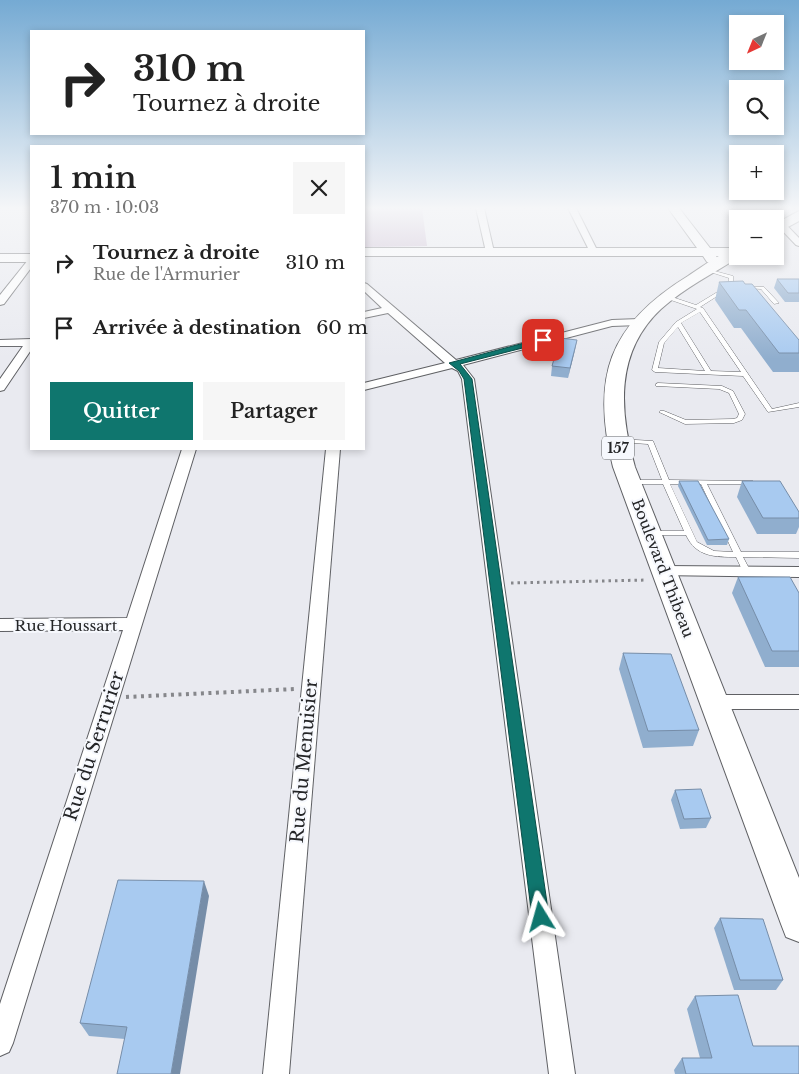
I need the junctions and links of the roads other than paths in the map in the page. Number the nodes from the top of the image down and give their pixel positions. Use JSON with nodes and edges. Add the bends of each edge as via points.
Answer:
{"nodes":[{"id":1,"x":709,"y":258,"type":"edge"},
{"id":2,"x":727,"y":258,"type":"edge"},
{"id":3,"x":30,"y":263,"type":"edge"},
{"id":4,"x":713,"y":267,"type":"junction"},
{"id":5,"x":731,"y":286,"type":"junction"},
{"id":6,"x":741,"y":286,"type":"junction"},
{"id":7,"x":365,"y":287,"type":"edge"},
{"id":8,"x":747,"y":294,"type":"edge"},
{"id":9,"x":667,"y":297,"type":"junction"},
{"id":10,"x":0,"y":302,"type":"edge"},
{"id":11,"x":776,"y":303,"type":"dead end"},
{"id":12,"x":699,"y":308,"type":"junction"},
{"id":13,"x":390,"y":309,"type":"junction"},
{"id":14,"x":365,"y":315,"type":"edge"},
{"id":15,"x":639,"y":322,"type":"junction"},
{"id":16,"x":678,"y":323,"type":"junction"},
{"id":17,"x":30,"y":342,"type":"edge"},
{"id":18,"x":0,"y":343,"type":"edge"},
{"id":19,"x":30,"y":343,"type":"edge"},
{"id":20,"x":454,"y":363,"type":"junction"},
{"id":21,"x":710,"y":372,"type":"junction"},
{"id":22,"x":745,"y":374,"type":"junction"},
{"id":23,"x":365,"y":386,"type":"edge"},
{"id":24,"x":658,"y":386,"type":"dead end"},
{"id":25,"x":0,"y":387,"type":"edge"},
{"id":26,"x":799,"y":405,"type":"edge"},
{"id":27,"x":662,"y":412,"type":"dead end"},
{"id":28,"x":617,"y":441,"type":"junction"},
{"id":29,"x":189,"y":450,"type":"edge"},
{"id":30,"x":333,"y":450,"type":"edge"},
{"id":31,"x":629,"y":482,"type":"junction"},
{"id":32,"x":666,"y":482,"type":"junction"},
{"id":33,"x":703,"y":482,"type":"junction"},
{"id":34,"x":763,"y":482,"type":"edge"},
{"id":35,"x":649,"y":532,"type":"junction"},
{"id":36,"x":689,"y":533,"type":"junction"},
{"id":37,"x":739,"y":554,"type":"junction"},
{"id":38,"x":799,"y":554,"type":"edge"},
{"id":39,"x":664,"y":571,"type":"junction"},
{"id":40,"x":747,"y":572,"type":"junction"},
{"id":41,"x":799,"y":572,"type":"edge"},
{"id":42,"x":132,"y":624,"type":"junction"},
{"id":43,"x":0,"y":625,"type":"edge"},
{"id":44,"x":714,"y":702,"type":"junction"},
{"id":45,"x":799,"y":702,"type":"edge"},
{"id":46,"x":795,"y":903,"type":"edge"},
{"id":47,"x":0,"y":1044,"type":"edge"},
{"id":48,"x":276,"y":1074,"type":"edge"},
{"id":49,"x":562,"y":1074,"type":"edge"}],
"edges":[{"from":1,"to":4,"type":"street"},
{"from":2,"to":4,"type":"main road","name":"Boulevard Thibeau","number":"157"},
{"from":3,"to":10,"type":"street"},
{"from":4,"to":5,"type":"lane","via":[[731,276]]},
{"from":4,"to":9,"type":"main road","name":"Boulevard Thibeau","number":"157"},
{"from":5,"to":6,"type":"lane"},
{"from":5,"to":12,"type":"lane"},
{"from":6,"to":8,"type":"lane"},
{"from":6,"to":11,"type":"lane","via":[[762,288]]},
{"from":7,"to":13,"type":"street"},
{"from":9,"to":12,"type":"lane"},
{"from":9,"to":15,"type":"main road","name":"Boulevard Thibeau","number":"157"},
{"from":12,"to":16,"type":"lane"},
{"from":12,"to":22,"type":"lane"},
{"from":13,"to":14,"type":"street"},
{"from":13,"to":20,"type":"street"},
{"from":15,"to":20,"type":"street","via":[[612,323]]},
{"from":15,"to":28,"type":"main road","name":"Boulevard Thibeau","number":"157","via":[[625,345],[615,376],[612,410]]},
{"from":16,"to":21,"type":"lane"},
{"from":16,"to":21,"type":"lane","via":[[661,343],[655,370]]},
{"from":17,"to":18,"type":"street"},
{"from":19,"to":25,"type":"street"},
{"from":20,"to":23,"type":"street"},
{"from":20,"to":49,"type":"street","via":[[468,379]]},
{"from":21,"to":22,"type":"lane"},
{"from":22,"to":26,"type":"lane","via":[[770,411]]},
{"from":24,"to":27,"type":"lane","via":[[720,387],[731,392],[742,414],[734,421],[686,422]]},
{"from":28,"to":31,"type":"main road","name":"Boulevard Thibeau","number":"157"},
{"from":28,"to":32,"type":"lane","via":[[651,442]]},
{"from":29,"to":42,"type":"street","name":"Rue du Serrurier"},
{"from":30,"to":48,"type":"street","name":"Rue du Menuisier"},
{"from":31,"to":32,"type":"lane"},
{"from":31,"to":35,"type":"main road","name":"Boulevard Thibeau","number":"157"},
{"from":32,"to":33,"type":"lane"},
{"from":32,"to":36,"type":"lane"},
{"from":33,"to":34,"type":"lane"},
{"from":33,"to":37,"type":"lane"},
{"from":35,"to":36,"type":"lane"},
{"from":35,"to":39,"type":"main road","name":"Boulevard Thibeau","number":"157"},
{"from":36,"to":37,"type":"lane","via":[[694,544],[713,554]]},
{"from":37,"to":38,"type":"lane"},
{"from":37,"to":40,"type":"lane"},
{"from":39,"to":40,"type":"street"},
{"from":39,"to":44,"type":"main road","name":"Boulevard Thibeau","number":"157"},
{"from":40,"to":41,"type":"street"},
{"from":42,"to":43,"type":"street","name":"Rue Houssart"},
{"from":42,"to":47,"type":"street","name":"Rue du Serrurier"},
{"from":44,"to":45,"type":"street"},
{"from":44,"to":46,"type":"main road","name":"Boulevard Thibeau","number":"157"}]}
